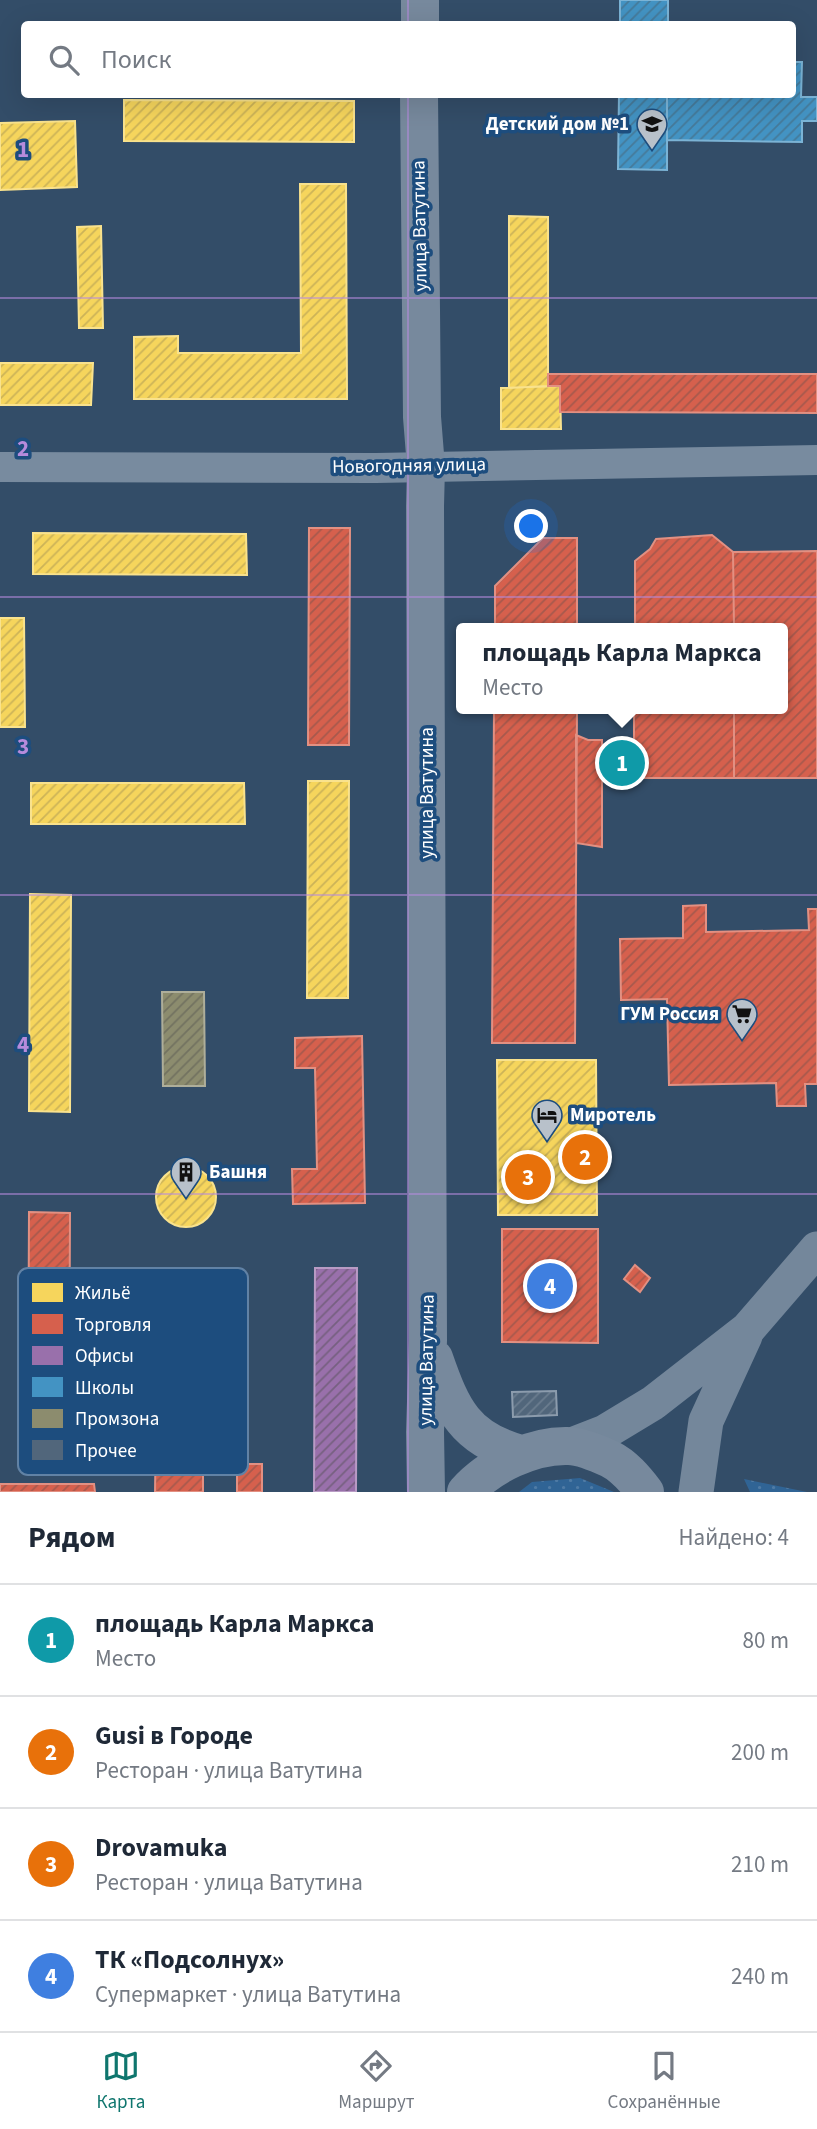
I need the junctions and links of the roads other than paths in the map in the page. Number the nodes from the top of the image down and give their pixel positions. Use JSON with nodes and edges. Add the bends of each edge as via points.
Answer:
{"nodes":[{"id":1,"x":419,"y":0,"type":"edge"},
{"id":2,"x":419,"y":21,"type":"edge"},
{"id":3,"x":419,"y":98,"type":"edge"},
{"id":4,"x":817,"y":460,"type":"edge"},
{"id":5,"x":0,"y":467,"type":"edge"},
{"id":6,"x":426,"y":467,"type":"junction"},
{"id":7,"x":817,"y":1249,"type":"edge"},
{"id":8,"x":748,"y":1329,"type":"junction"},
{"id":9,"x":428,"y":1340,"type":"junction"},
{"id":10,"x":569,"y":1446,"type":"junction"},
{"id":11,"x":521,"y":1454,"type":"junction"},
{"id":12,"x":426,"y":1492,"type":"edge"},
{"id":13,"x":466,"y":1492,"type":"edge"},
{"id":14,"x":645,"y":1492,"type":"edge"},
{"id":15,"x":696,"y":1492,"type":"edge"}],
"edges":[{"from":1,"to":2,"type":"main road"},
{"from":3,"to":6,"type":"main road","name":"улица Ватутина"},
{"from":4,"to":6,"type":"street","name":"Новогодняя улица"},
{"from":5,"to":6,"type":"street","name":"Новогодняя улица"},
{"from":6,"to":9,"type":"main road","name":"улица Ватутина"},
{"from":7,"to":8,"type":"main road"},
{"from":8,"to":10,"type":"main road","via":[[653,1403],[605,1432]]},
{"from":8,"to":15,"type":"main road","via":[[706,1421]]},
{"from":9,"to":11,"type":"main road","via":[[459,1417],[498,1448]]},
{"from":9,"to":12,"type":"main road","name":"улица Ватутина"},
{"from":10,"to":11,"type":"main road"},
{"from":10,"to":14,"type":"main road","via":[[609,1458]]},
{"from":11,"to":13,"type":"main road"}]}
